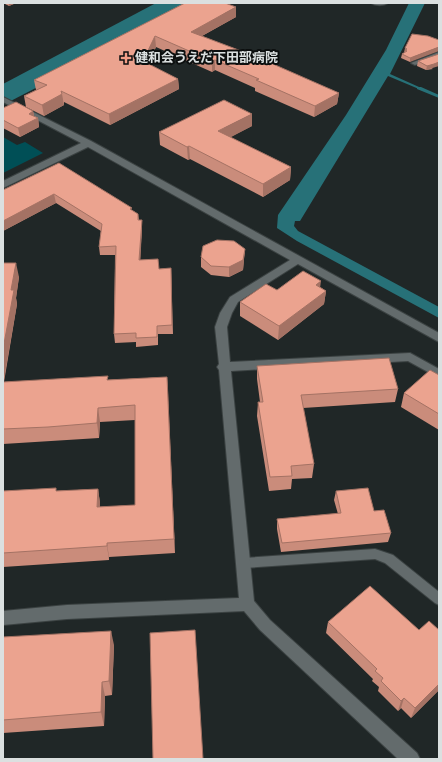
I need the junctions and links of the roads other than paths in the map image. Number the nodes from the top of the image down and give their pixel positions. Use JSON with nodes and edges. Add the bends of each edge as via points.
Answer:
{"nodes":[{"id":1,"x":374,"y":3,"type":"edge"},
{"id":2,"x":385,"y":3,"type":"edge"},
{"id":3,"x":424,"y":50,"type":"edge"},
{"id":4,"x":438,"y":54,"type":"edge"},
{"id":5,"x":415,"y":63,"type":"edge"},
{"id":6,"x":3,"y":98,"type":"edge"},
{"id":7,"x":88,"y":143,"type":"junction"},
{"id":8,"x":3,"y":185,"type":"edge"},
{"id":9,"x":299,"y":259,"type":"junction"},
{"id":10,"x":439,"y":338,"type":"edge"},
{"id":11,"x":224,"y":367,"type":"junction"},
{"id":12,"x":439,"y":374,"type":"edge"},
{"id":13,"x":244,"y":563,"type":"junction"},
{"id":14,"x":439,"y":599,"type":"edge"},
{"id":15,"x":247,"y":604,"type":"junction"},
{"id":16,"x":3,"y":618,"type":"edge"},
{"id":17,"x":411,"y":759,"type":"edge"}],
"edges":[{"from":1,"to":2,"type":"lane"},
{"from":3,"to":4,"type":"street"},
{"from":4,"to":5,"type":"street"},
{"from":6,"to":7,"type":"street"},
{"from":7,"to":8,"type":"street"},
{"from":7,"to":9,"type":"street"},
{"from":9,"to":10,"type":"street"},
{"from":9,"to":11,"type":"street","via":[[234,300],[221,327]]},
{"from":11,"to":12,"type":"street","via":[[410,357]]},
{"from":11,"to":13,"type":"street"},
{"from":13,"to":14,"type":"lane","via":[[375,554],[389,560]]},
{"from":13,"to":15,"type":"street"},
{"from":15,"to":16,"type":"street","via":[[67,612]]},
{"from":15,"to":17,"type":"street","via":[[265,626]]}]}
